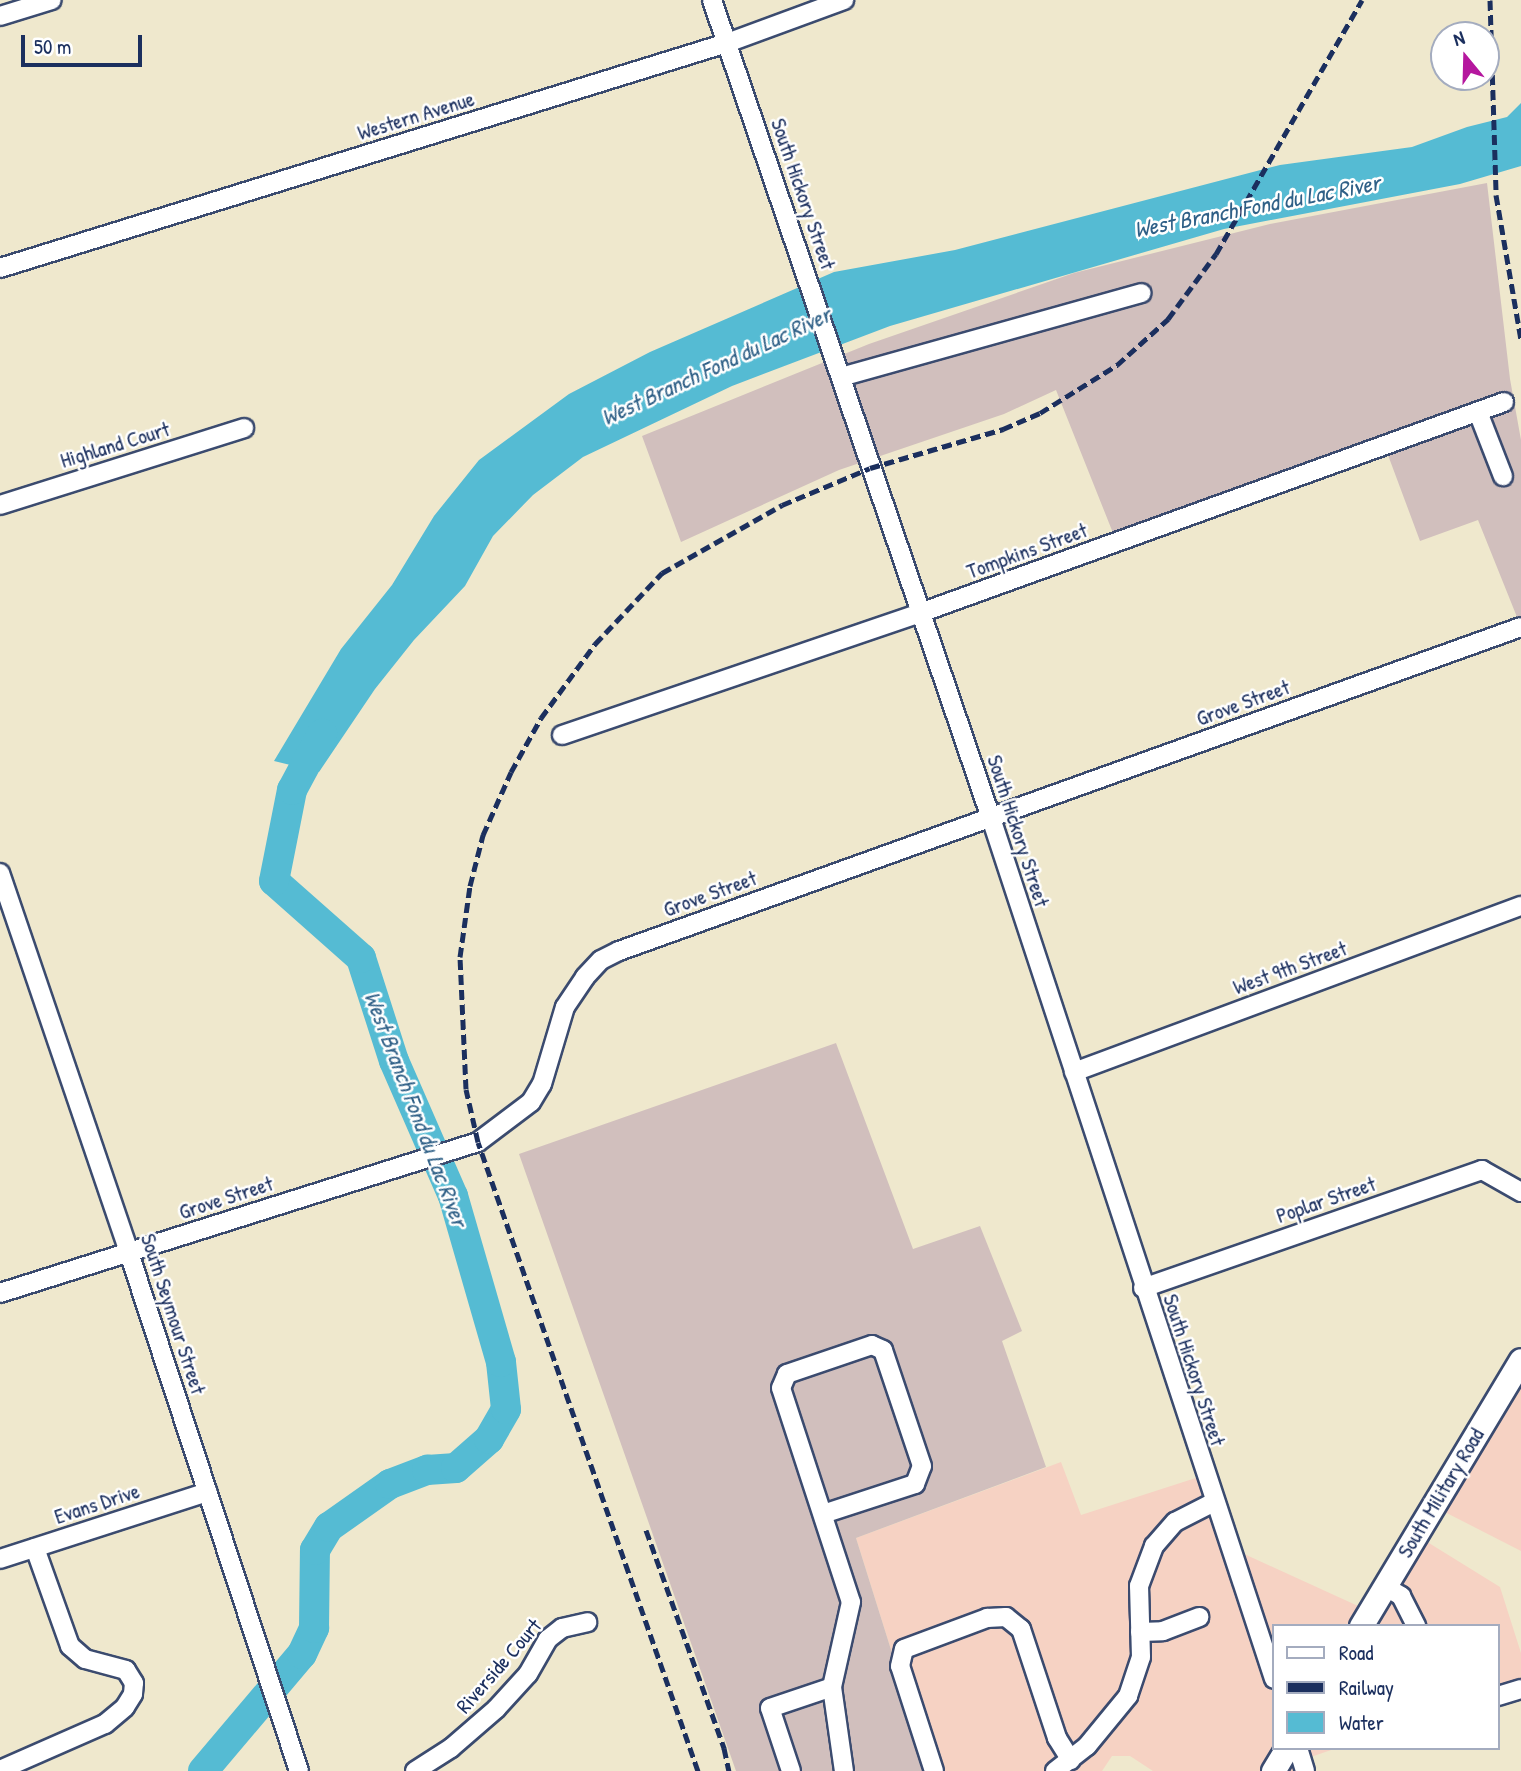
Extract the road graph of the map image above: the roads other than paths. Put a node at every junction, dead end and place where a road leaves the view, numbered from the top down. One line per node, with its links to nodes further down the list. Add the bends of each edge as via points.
1 (52, 0): 4 (street)
2 (712, 0): 5 (street, South Hickory Street)
3 (844, 0): 5 (street, Western Avenue)
4 (0, 16)
5 (727, 43): 6 (street, Western Avenue); 8 (street, South Hickory Street)
6 (0, 268)
7 (1141, 293): 8 (street)
8 (841, 377): 14 (street, South Hickory Street)
9 (1504, 402): 10 (street, Tompkins Street)
10 (1478, 412): 12 (street); 14 (street, Tompkins Street)
11 (244, 428): 13 (street, Highland Court)
12 (1503, 477)
13 (0, 505)
14 (920, 613): 16 (street, Tompkins Street); 17 (street, South Hickory Street)
15 (1521, 627): 17 (street, Grove Street)
16 (562, 735)
17 (991, 818): 20 (street, South Hickory Street); 22 (street, Grove Street, via 605,957 584,977 565,1007 542,1084 531,1102 468,1146)
18 (0, 873): 22 (street, South Seymour Street)
19 (1521, 906): 20 (street, West 9th Street)
20 (1074, 1072): 23 (street, South Hickory Street)
21 (1521, 1192): 23 (street, Poplar Street, via 1482,1170)
22 (129, 1253): 24 (street, Grove Street); 26 (street, South Seymour Street)
23 (1143, 1288): 27 (street, South Hickory Street)
24 (0, 1293)
25 (1521, 1360): 31 (main road, South Military Road)
26 (207, 1492): 29 (street, Evans Drive); 45 (street, South Seymour Street)
27 (1214, 1502): 36 (street, via 1175,1522 1149,1556 1139,1591); 37 (street, South Hickory Street)
28 (823, 1514): 28 (street, via 915,1483 922,1466 883,1350 872,1345 787,1374 781,1388); 38 (street, via 851,1602)
29 (35, 1548): 30 (street, Evans Drive); 44 (street, via 70,1646 86,1659 126,1670 134,1688 128,1703 105,1724)
30 (0, 1559)
31 (1384, 1586): 34 (main road, South Military Road); 35 (street, via 1401,1596)
32 (1199, 1617): 36 (street, via 1163,1631)
33 (586, 1622): 46 (street, Riverside Court, via 562,1628 548,1639 528,1674 496,1709 451,1748)
34 (1362, 1624)
35 (1415, 1624)
36 (1140, 1632): 43 (street, via 1139,1664 1128,1696)
37 (1272, 1673)
38 (832, 1687): 47 (street, via 770,1708); 48 (street)
39 (1521, 1689): 40 (street)
40 (1500, 1695)
41 (1286, 1750): 51 (main road)
42 (1299, 1750): 52 (street)
43 (1071, 1760): 49 (street, via 1057,1738 1021,1629 1006,1617 987,1618 904,1649 900,1666); 50 (street)
44 (0, 1769)
45 (299, 1771)
46 (415, 1771)
47 (791, 1771)
48 (844, 1771)
49 (934, 1771)
50 (1055, 1771)
51 (1273, 1771)
52 (1305, 1771)

